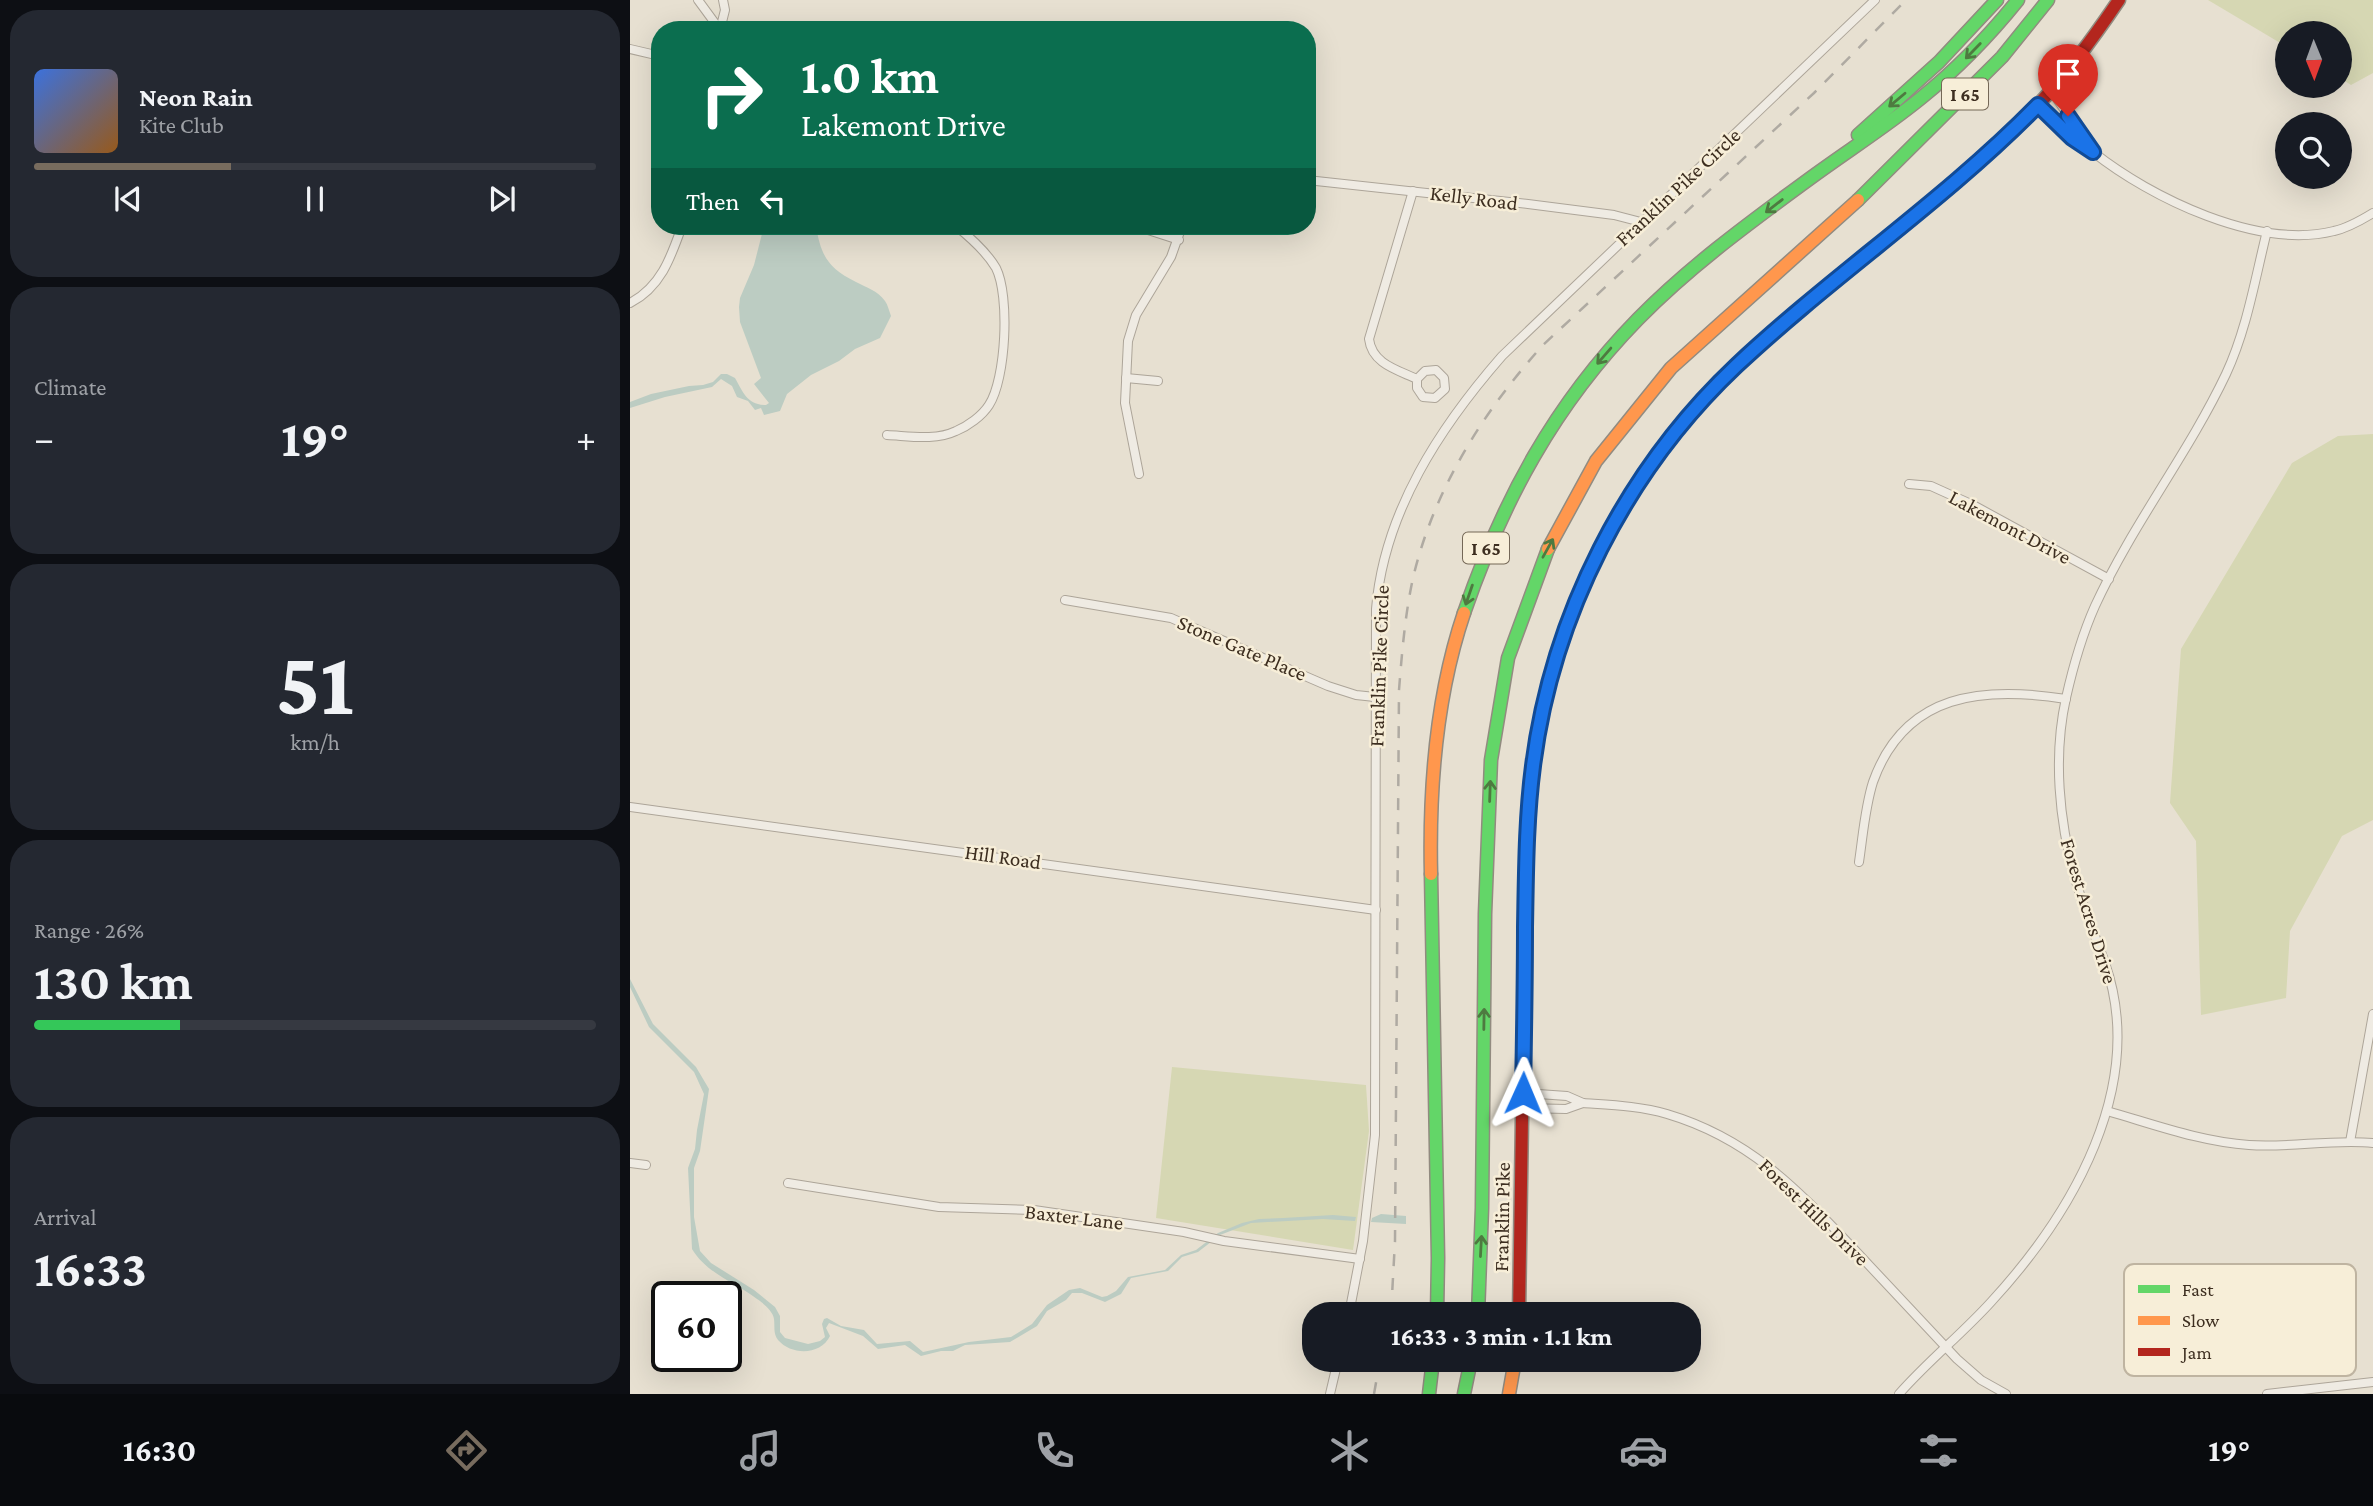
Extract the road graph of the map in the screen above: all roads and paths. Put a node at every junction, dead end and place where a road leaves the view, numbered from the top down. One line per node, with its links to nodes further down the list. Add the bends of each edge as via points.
1 (698, 0): 8 (street)
2 (723, 0): 9 (street)
3 (1875, 0): 19 (street, Franklin Pike Circle)
4 (1997, 0): 15 (main road, one-way to 15, via 1934,68)
5 (2018, 0): 15 (main road, I 65, one-way to 15, via 1937,85)
6 (2048, 0): 53 (main road, I 65, one-way to 6, via 1491,761 1508,658 1542,558 1596,461 1671,368 1877,183 2002,57)
7 (2119, 0): 12 (main road, Franklin Pike)
8 (713, 21)
9 (722, 21)
10 (630, 49): 11 (street)
11 (651, 54)
12 (2051, 90): 13 (main road, Franklin Pike); 14 (street)
13 (2038, 105): 14 (street); 41 (main road, Franklin Pike, via 1724,378 1657,457 1601,547 1557,658 1533,764 1526,852)
14 (2093, 152): 20 (street, via 2171,202 2216,220)
15 (1811, 177): 52 (main road, I 65, one-way to 52, via 1689,273 1598,363 1523,472 1468,597 1443,693 1431,806)
16 (1316, 181): 17 (street, Kelly Road)
17 (1413, 191): 19 (street, Kelly Road); 28 (street, via 1369,340 1381,362)
18 (2373, 213): 20 (street, via 2325,233)
19 (1641, 222): 35 (street, Franklin Pike Circle, via 1502,355 1431,450 1397,524 1380,582)
20 (2267, 231): 33 (street, Forest Acres Drive, via 2243,330 2226,374)
21 (679, 235): 26 (street, via 661,277)
22 (965, 235): 30 (street, via 995,267 1002,288 1003,331 996,389 981,414 957,431 939,436)
23 (1164, 235): 25 (street)
24 (1180, 235): 25 (street)
25 (1179, 240): 27 (street, via 1133,322)
26 (630, 303)
27 (1126, 377): 29 (street); 31 (street, via 1126,415)
28 (1417, 379)
29 (1158, 381)
30 (887, 435)
31 (1139, 474)
32 (1909, 484): 33 (street, Lakemont Drive, via 1931,486 1973,505)
33 (2109, 579): 36 (street, Forest Acres Drive, via 2088,622)
34 (1065, 600): 35 (street, Stone Gate Place, via 1171,618 1328,686)
35 (1375, 696): 39 (street, Franklin Pike Circle)
36 (2066, 699): 38 (street, via 1977,695 1946,702 1914,721 1891,747 1875,776); 44 (street, Forest Acres Drive, via 2060,759 2066,835 2117,1015 2117,1061)
37 (630, 807): 39 (street, Hill Road)
38 (1859, 862)
39 (1376, 910): 50 (street, Franklin Pike Circle, via 1375,1135)
40 (2373, 1014): 45 (street)
41 (1523, 1093): 42 (street, Forest Hills Drive, via 1567,1096); 43 (main road, Franklin Pike)
42 (1583, 1103): 43 (street, Forest Hills Drive, via 1566,1109); 55 (street, Forest Hills Drive, via 1667,1114 1760,1158 1800,1193)
43 (1523, 1108): 54 (main road, Franklin Pike)
44 (2107, 1111): 45 (street, via 2234,1144); 55 (street, Forest Acres Drive, via 2080,1178 2044,1236 2007,1285)
45 (2350, 1142): 46 (street)
46 (2373, 1143)
47 (630, 1163): 48 (street)
48 (646, 1165)
49 (788, 1183): 50 (street, Baxter Lane, via 939,1207 1034,1210)
50 (1360, 1259): 51 (street, Franklin Pike Circle)
51 (1351, 1302)
52 (1437, 1302)
53 (1478, 1302)
54 (1519, 1302)
55 (1946, 1347): 65 (street, Forest Acres Drive); 66 (street, Forest Hills Drive, via 1981,1380)
56 (1335, 1372): 61 (street)
57 (1432, 1372): 62 (main road)
58 (1469, 1372): 63 (main road)
59 (1512, 1372): 64 (main road)
60 (2373, 1382): 67 (street)
61 (1330, 1394)
62 (1429, 1394)
63 (1465, 1394)
64 (1509, 1394)
65 (1899, 1394)
66 (2006, 1394)
67 (2267, 1394)

